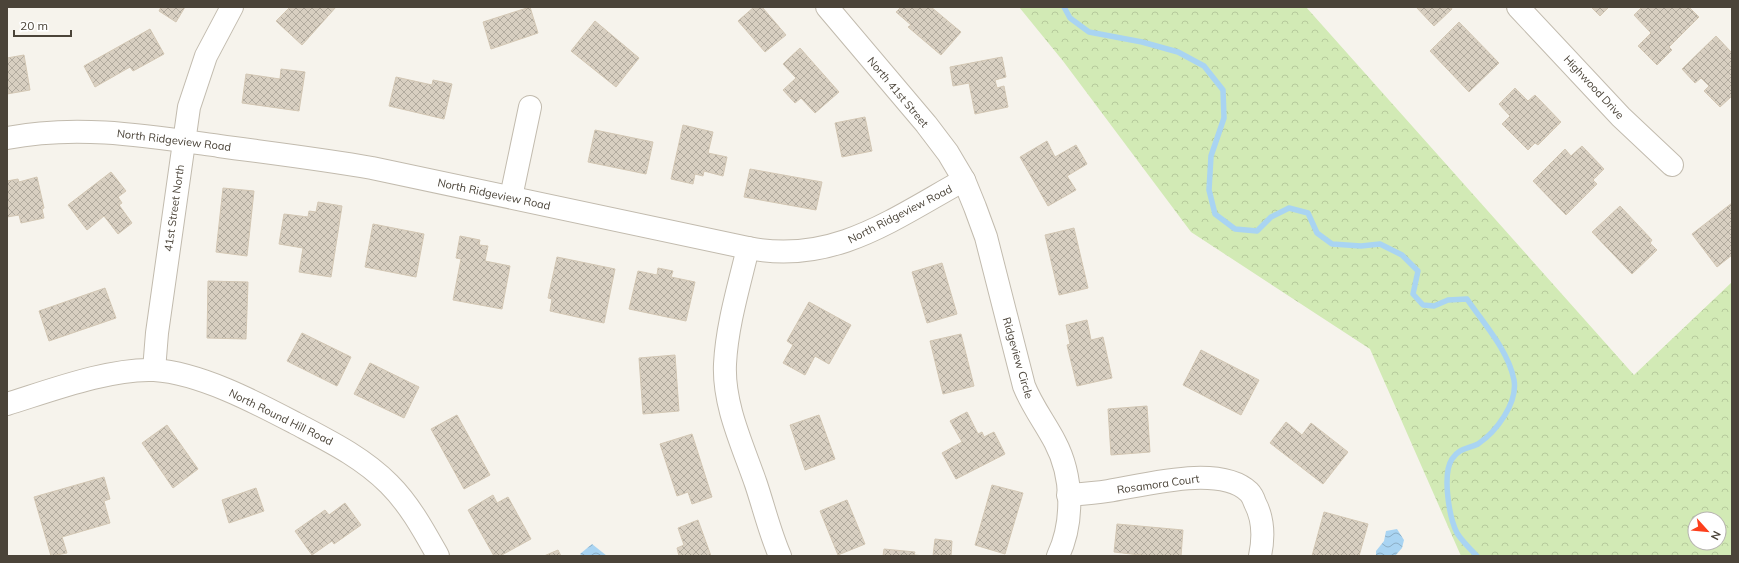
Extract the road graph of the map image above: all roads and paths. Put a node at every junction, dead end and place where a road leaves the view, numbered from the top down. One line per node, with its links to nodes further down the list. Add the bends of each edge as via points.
1 (232, 7): 6 (street, 41st Street North, via 213,40 199,73)
2 (827, 7): 8 (street, North 41st Street, via 926,124)
3 (1518, 7): 7 (street, Highwood Drive, via 1621,117)
4 (530, 107): 9 (street)
5 (7, 138): 6 (street, North Ridgeview Road, via 50,132 101,131)
6 (183, 141): 9 (street, North Ridgeview Road, via 346,163); 11 (street, 41st Street North)
7 (1672, 164)
8 (964, 180): 10 (street, North Ridgeview Road, via 874,230 843,243 810,251 792,252); 13 (street, Ridgeview Circle, via 986,238 1024,386 1061,455)
9 (511, 197): 10 (street, North Ridgeview Road)
10 (748, 248): 15 (street, via 729,332 725,364 726,387 735,424)
11 (154, 370): 12 (street, North Round Hill Road, via 95,378); 14 (street, North Round Hill Road, via 191,378 240,396 340,446 367,464 402,498)
12 (7, 404)
13 (1068, 495): 16 (street, Ridgeview Circle, via 1067,527); 17 (street, Rosamora Court, via 1200,477 1218,478 1235,483 1250,493 1259,511 1263,529)
14 (438, 556)
15 (780, 556)
16 (1058, 556)
17 (1260, 556)

